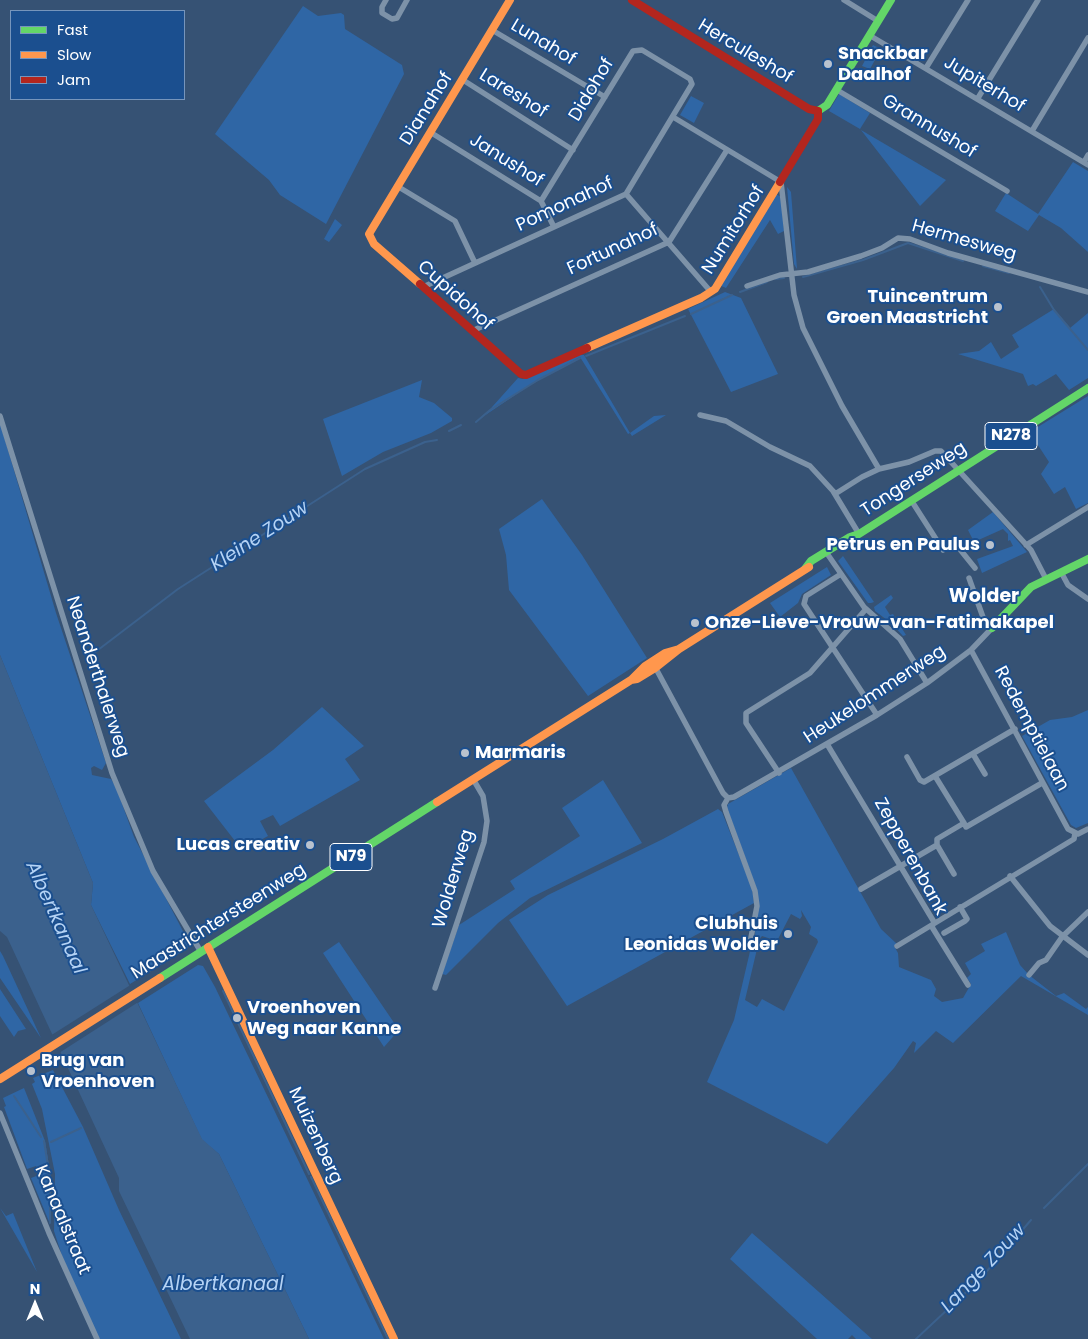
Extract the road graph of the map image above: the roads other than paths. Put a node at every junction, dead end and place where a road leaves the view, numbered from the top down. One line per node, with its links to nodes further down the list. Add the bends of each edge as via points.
1 (386, 0): 2 (street, via 382,13 392,19 396,18)
2 (407, 0)
3 (510, 0): 10 (street, Dianahof)
4 (632, 0): 19 (street, Herculeshof, via 809,108)
5 (844, 0): 9 (street)
6 (891, 0): 9 (street)
7 (968, 0): 13 (street)
8 (1038, 0): 18 (street)
9 (878, 21): 11 (street)
10 (492, 30): 15 (street, Dianahof); 17 (street, Lunahof)
11 (869, 35): 13 (street, Jupiterhof); 16 (street)
12 (1088, 38): 21 (street)
13 (926, 68): 18 (street, Jupiterhof)
14 (690, 79): 17 (street, Didohof, via 637,49); 20 (street, Pomonahof, via 692,84)
15 (462, 80): 22 (street, Dianahof); 23 (street, Lareshof)
16 (836, 90): 19 (street, via 826,107); 29 (street, Grannushof)
17 (605, 97): 23 (street, Didohof)
18 (978, 98): 21 (street, Jupiterhof)
19 (818, 110): 27 (street, Numitorhof, via 818,119)
20 (673, 116): 24 (street); 30 (street, Pomonahof)
21 (1032, 131): 26 (street, Jupiterhof)
22 (430, 132): 28 (street, Dianahof); 31 (street, Janushof)
23 (573, 150): 31 (street, Didohof)
24 (727, 150): 27 (street); 34 (street, Fortunahof)
25 (1088, 155): 26 (street)
26 (1086, 163)
27 (781, 182): 36 (street); 39 (street, Numitorhof)
28 (397, 186): 33 (street, Dianahof); 35 (street, via 455,221)
29 (1006, 191)
30 (626, 194): 32 (street, Pomonahof); 34 (street)
31 (542, 201): 32 (street, Janushof)
32 (554, 227): 35 (street, Pomonahof)
33 (369, 234): 38 (street, Cupidohof, via 374,244)
34 (669, 242): 39 (street); 41 (street, Fortunahof)
35 (475, 263): 38 (street, Pomonahof)
36 (792, 274): 37 (street, Hermesweg); 40 (street, Hermesweg, via 867,254 898,238); 46 (street, via 796,301 813,351)
37 (747, 286)
38 (423, 287): 41 (street, Cupidohof)
39 (711, 292): 42 (street, Numitorhof)
40 (1088, 292)
41 (472, 331): 42 (street, Cupidohof, via 519,373)
42 (526, 375)
43 (1088, 388): 47 (street, Tongerseweg / N278)
44 (700, 415): 48 (street, via 726,421 770,447 804,462 825,480)
45 (0, 416): 94 (street, Neanderthalerweg, via 112,772 153,871 190,936)
46 (879, 469): 47 (street, via 939,450); 48 (street)
47 (958, 469): 49 (street, Tongerseweg / N278); 52 (street)
48 (835, 494): 51 (street)
49 (911, 500): 51 (street, Tongerseweg / N278); 55 (street, via 944,550 954,542)
50 (1088, 507): 52 (street)
51 (859, 534): 53 (street, Tongerseweg / N278, via 853,542)
52 (1026, 545): 59 (street)
53 (827, 554): 57 (street); 65 (street, Tongerseweg / N278, via 679,649 669,659)
54 (1088, 559): 56 (street, Heukelommerweg)
55 (975, 568)
56 (1061, 572): 59 (street, Heukelommerweg); 60 (street, via 1068,585)
57 (841, 574): 61 (street); 63 (street, via 804,599 804,604)
58 (969, 578): 62 (street, via 984,620)
59 (1046, 579): 62 (street, Heukelommerweg, via 1028,590)
60 (1088, 599)
61 (866, 610): 63 (street); 66 (street, via 900,639)
62 (992, 628): 64 (street, Heukelommerweg)
63 (833, 648): 67 (street); 73 (street, via 807,675 746,713 746,722)
64 (971, 650): 66 (street, Heukelommerweg); 69 (street, Redemptielaan)
65 (654, 665): 68 (street, N278, via 637,679 630,680); 78 (street)
66 (927, 683): 67 (street, Heukelommerweg)
67 (877, 715): 70 (street, Heukelommerweg)
68 (556, 727): 76 (street, Maastrichtersteenweg / N79)
69 (1015, 729): 71 (street); 77 (street, Redemptielaan)
70 (827, 744): 73 (street, Heukelommerweg); 83 (street, Zepperenbank)
71 (973, 754): 74 (street); 75 (street)
72 (907, 758): 75 (street, via 921,781)
73 (779, 773): 78 (street, Heukelommerweg)
74 (985, 774)
75 (935, 776): 79 (street)
76 (473, 779): 94 (street, Maastrichtersteenweg / N79); 98 (street, Wolderweg, via 483,796 487,822 484,842)
77 (1042, 783): 79 (street, via 966,827); 81 (street, Redemptielaan, via 1068,829)
78 (728, 798): 93 (street, via 724,805 726,812 755,891 757,906)
79 (964, 823): 82 (street, via 937,838)
80 (1088, 829): 81 (street)
81 (1075, 833): 85 (street, via 1074,839)
82 (936, 844): 83 (street); 84 (street)
83 (900, 865): 86 (street); 89 (street, Zepperenbank)
84 (954, 874)
85 (1010, 876): 87 (street); 91 (street, via 1035,910)
86 (861, 888)
87 (960, 906): 89 (street); 90 (street, via 965,921)
88 (1088, 912): 91 (street)
89 (934, 922): 92 (street); 97 (street, Zepperenbank, via 932,927)
90 (944, 933)
91 (1062, 937): 95 (street); 96 (street, via 1046,960 1039,962)
92 (897, 946)
93 (749, 948)
94 (204, 949): 99 (street, Maastrichtersteenweg / N79); 102 (street, Muizenberg)
95 (1088, 955)
96 (1030, 975)
97 (968, 985)
98 (435, 988)
99 (2, 1077)
100 (0, 1113): 101 (street, Kanaalstraat)
101 (96, 1339)
102 (394, 1339)

